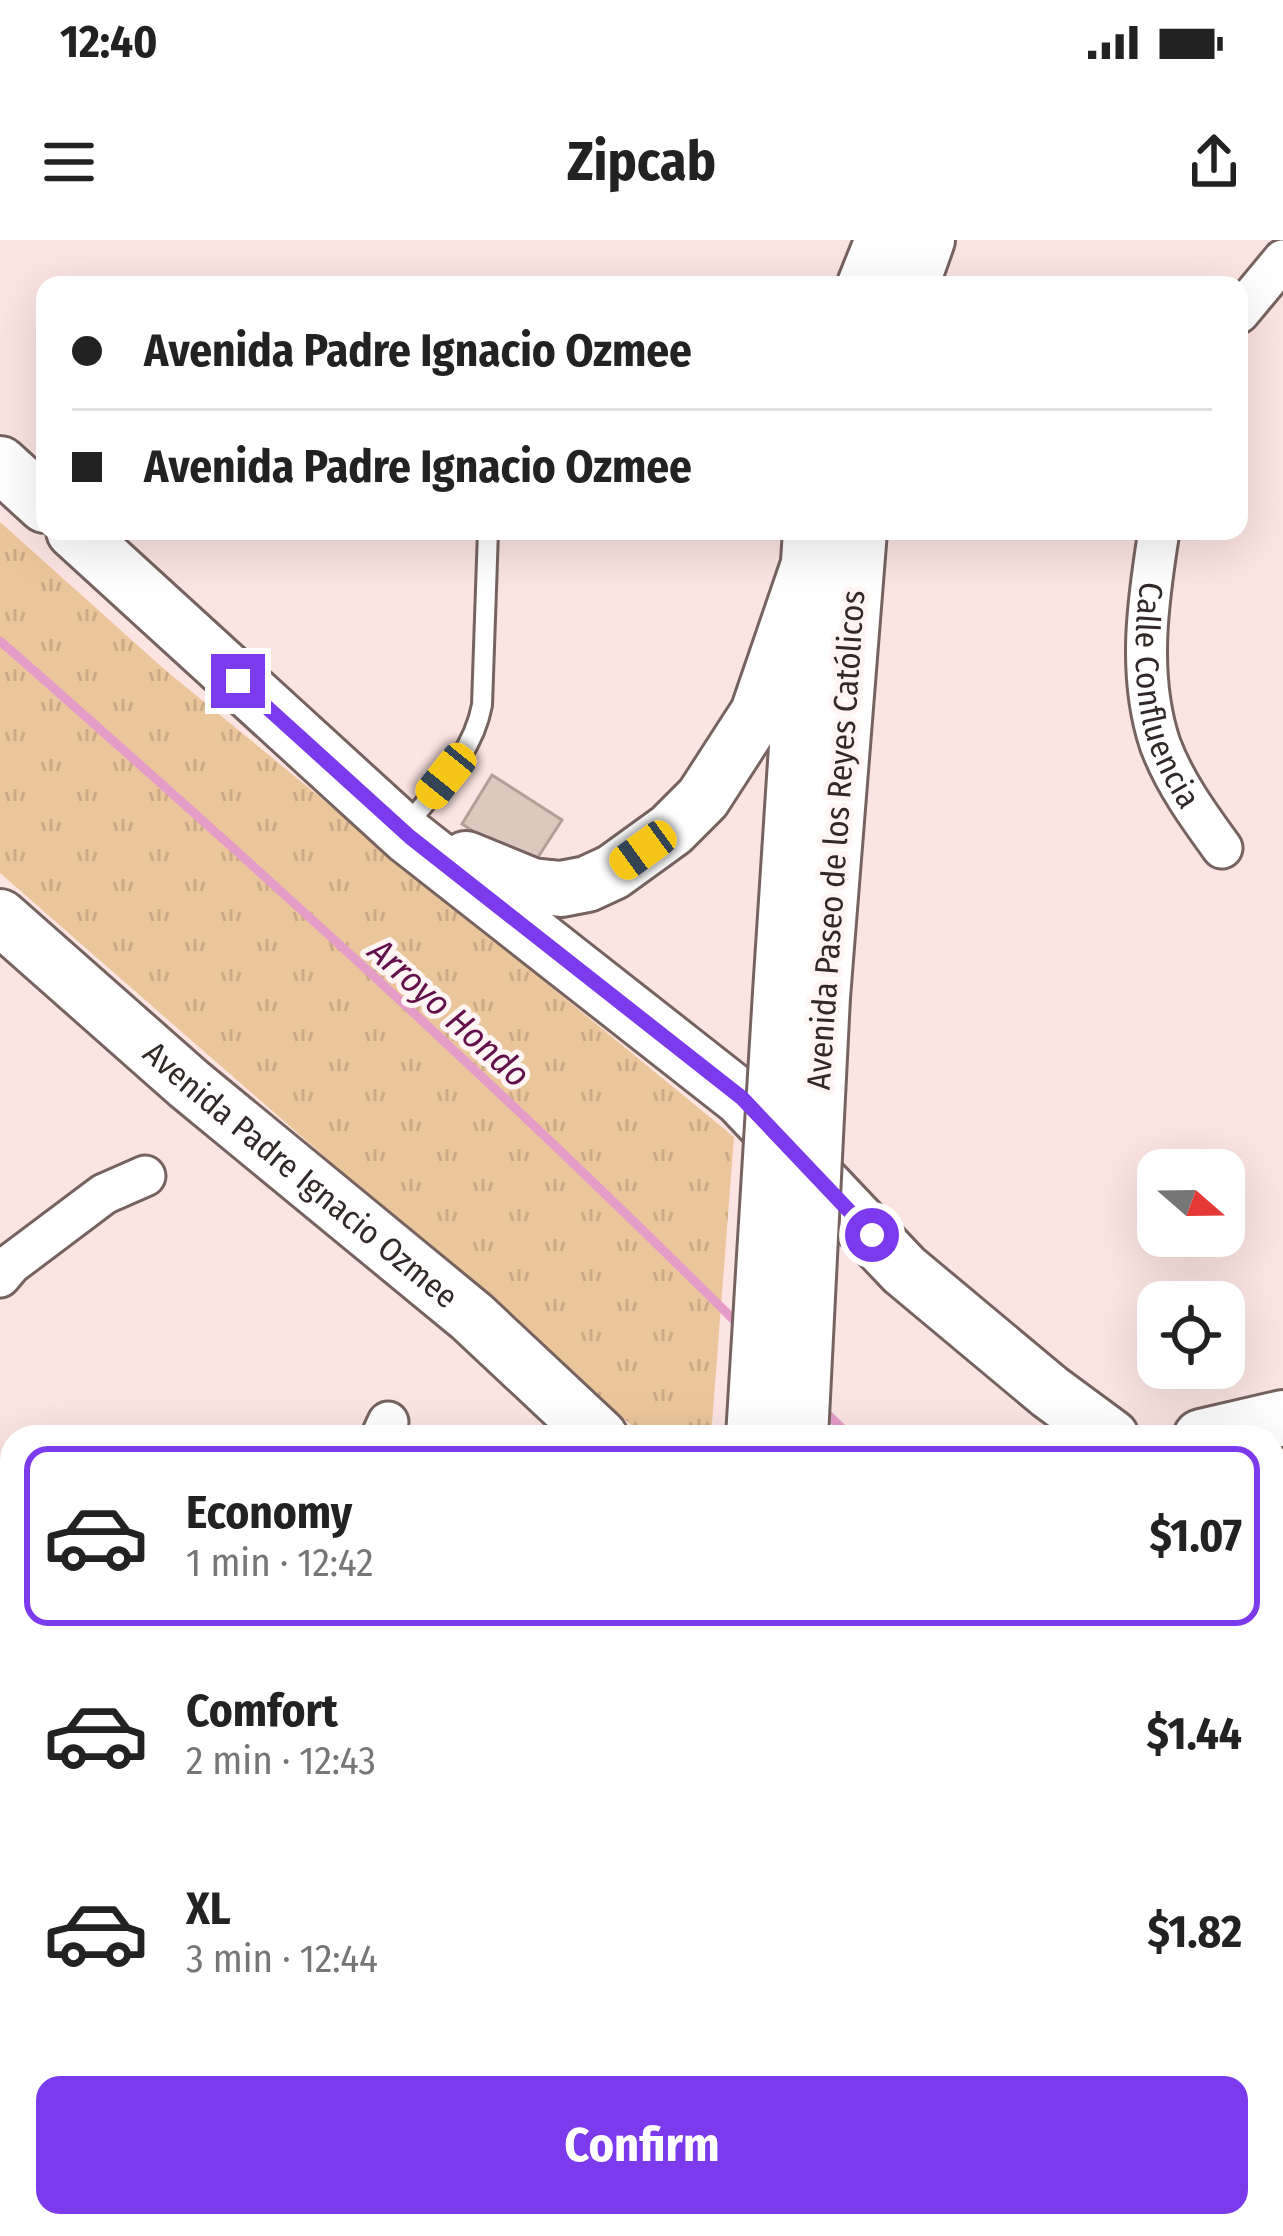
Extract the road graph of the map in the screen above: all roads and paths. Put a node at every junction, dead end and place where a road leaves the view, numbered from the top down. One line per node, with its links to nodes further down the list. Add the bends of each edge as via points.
1 (883, 240): 4 (main road)
2 (927, 240): 5 (main road)
3 (1283, 260): 6 (street)
4 (869, 276)
5 (913, 276)
6 (1248, 302)
7 (0, 464): 8 (main road)
8 (36, 497)
9 (84, 540): 14 (main road)
10 (488, 540): 14 (lane, via 478,727)
11 (859, 540): 17 (main road, Avenida Paseo de los Reyes Católicos)
12 (1158, 540): 15 (street, Calle Confluencia, via 1148,600 1151,700 1186,799)
13 (809, 550): 14 (main road, via 758,713 703,798 613,872 560,889 532,886); 17 (main road, Avenida Paseo de los Reyes Católicos, via 800,731)
14 (406, 834): 26 (main road, via 742,1098 904,1270)
15 (1222, 848)
16 (0, 917): 20 (main road, Avenida Padre Ignacio Ozmee)
17 (802, 995): 24 (main road, Avenida Paseo de los Reyes Católicos, bridge); 25 (main road, Avenida Paseo de los Reyes Católicos, bridge)
18 (145, 1176): 19 (street, via 104,1194)
19 (0, 1277)
20 (472, 1317): 22 (main road); 23 (main road, Avenida Padre Ignacio Ozmee)
21 (1283, 1418): 27 (main road)
22 (537, 1425)
23 (587, 1425)
24 (755, 1425)
25 (800, 1425)
26 (1095, 1425)
27 (1253, 1425)

